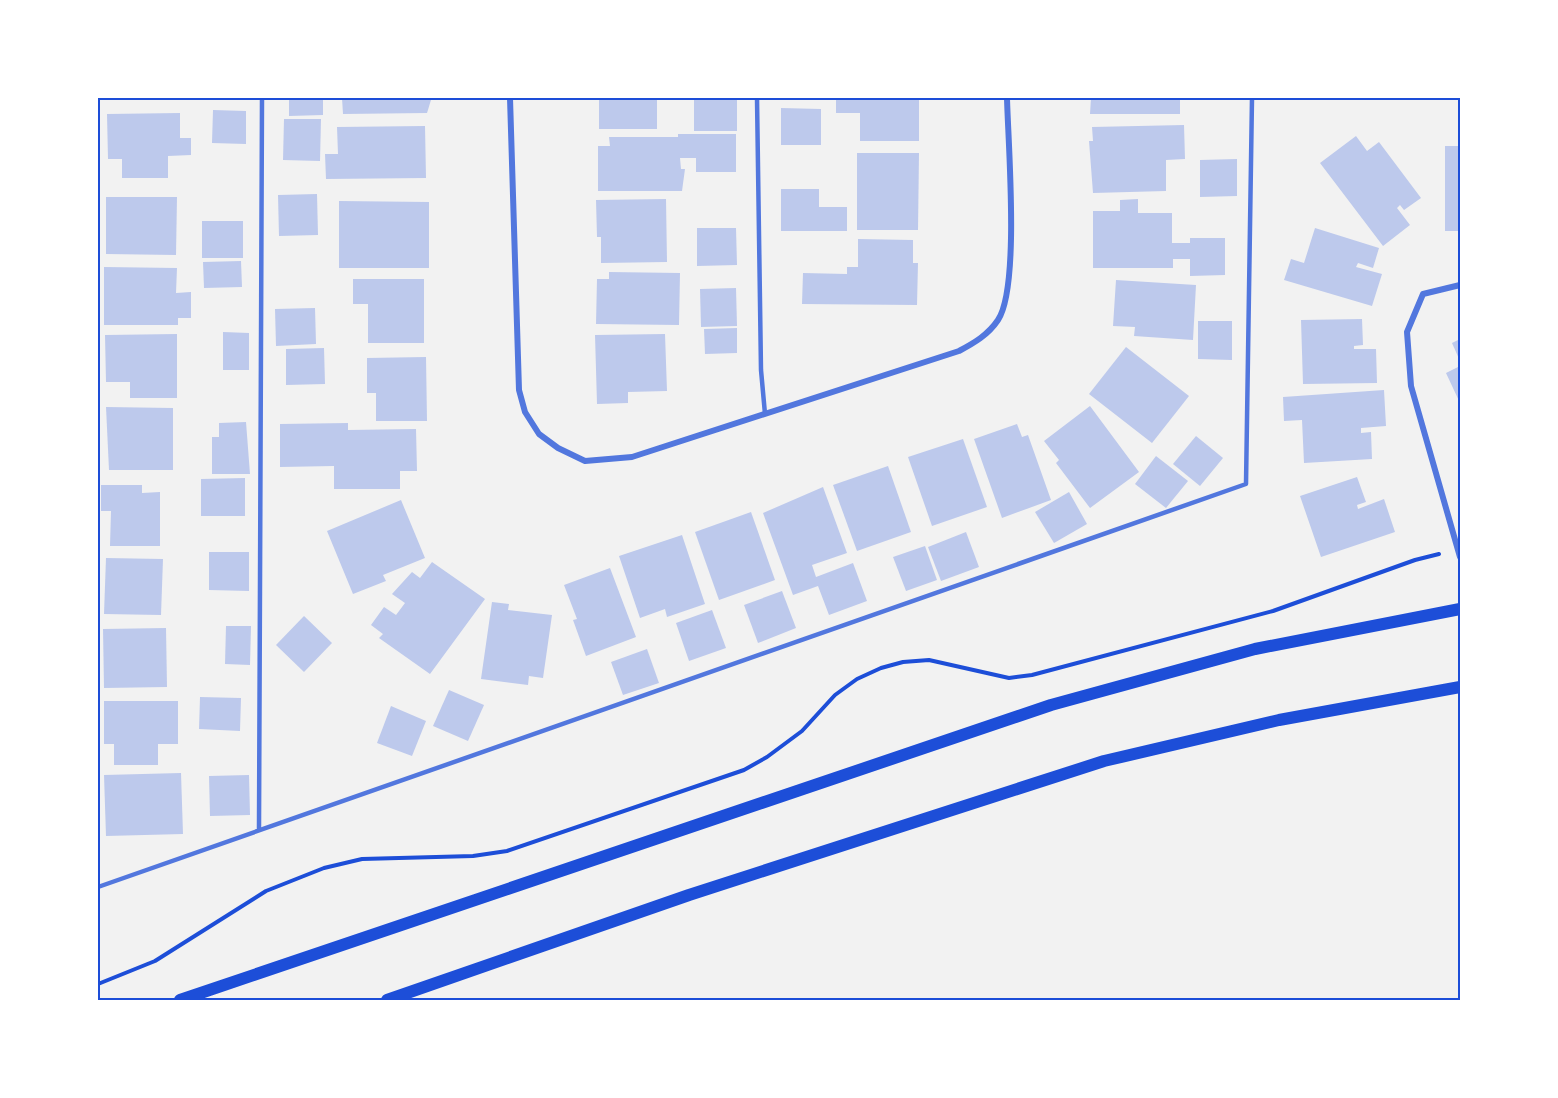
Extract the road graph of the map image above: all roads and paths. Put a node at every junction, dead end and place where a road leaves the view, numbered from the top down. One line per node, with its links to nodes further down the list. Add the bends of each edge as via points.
1 (262, 98): 11 (lane)
2 (510, 98): 7 (street, via 519,390 525,412 539,434 585,461 632,457)
3 (757, 98): 7 (lane)
4 (1007, 98): 7 (street, via 1010,260 1008,293 999,320 983,338 959,351)
5 (1252, 98): 11 (lane, via 1246,484)
6 (1461, 285): 8 (street, via 1423,294 1407,332 1411,386)
7 (765, 414)
8 (1460, 553): 13 (path, via 1415,560 1274,611 1032,675 1009,678 929,660 881,668 835,695 802,731 744,770 507,852 362,859 324,868 266,891 155,960)
9 (1461, 609): 14 (main road, via 1255,650 1051,705)
10 (1461, 687): 15 (main road, via 1278,720 1104,761 700,892)
11 (259, 828): 12 (lane)
12 (98, 887)
13 (98, 984)
14 (180, 1000)
15 (387, 1000)

